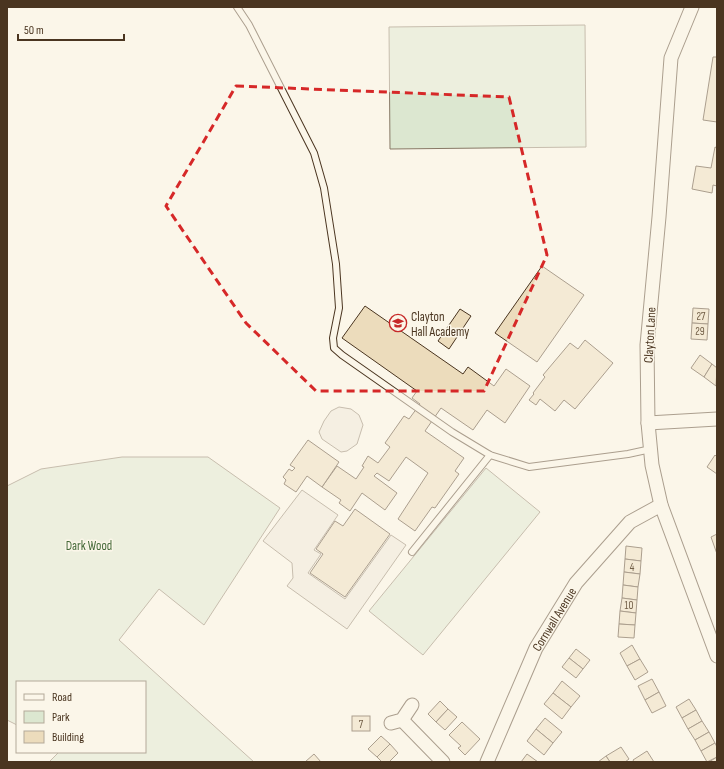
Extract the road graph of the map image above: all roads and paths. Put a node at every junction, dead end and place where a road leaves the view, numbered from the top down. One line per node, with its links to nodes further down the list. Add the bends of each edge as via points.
1 (237, 7): 6 (lane, via 314,153 324,188 336,264 339,308 333,338 334,348 446,428)
2 (692, 7): 4 (street, Clayton Lane, via 671,58 647,345)
3 (717, 418): 4 (street)
4 (648, 422): 5 (street, Clayton Lane)
5 (650, 449): 6 (lane, via 529,467); 7 (street, Clayton Lane)
6 (490, 455): 8 (lane)
7 (661, 505): 9 (street, Clayton Lane); 12 (street, Cornwall Avenue, via 630,522 576,583 536,648)
8 (412, 552)
9 (717, 656)
10 (412, 705): 11 (street, via 396,722)
11 (443, 762)
12 (486, 762)

